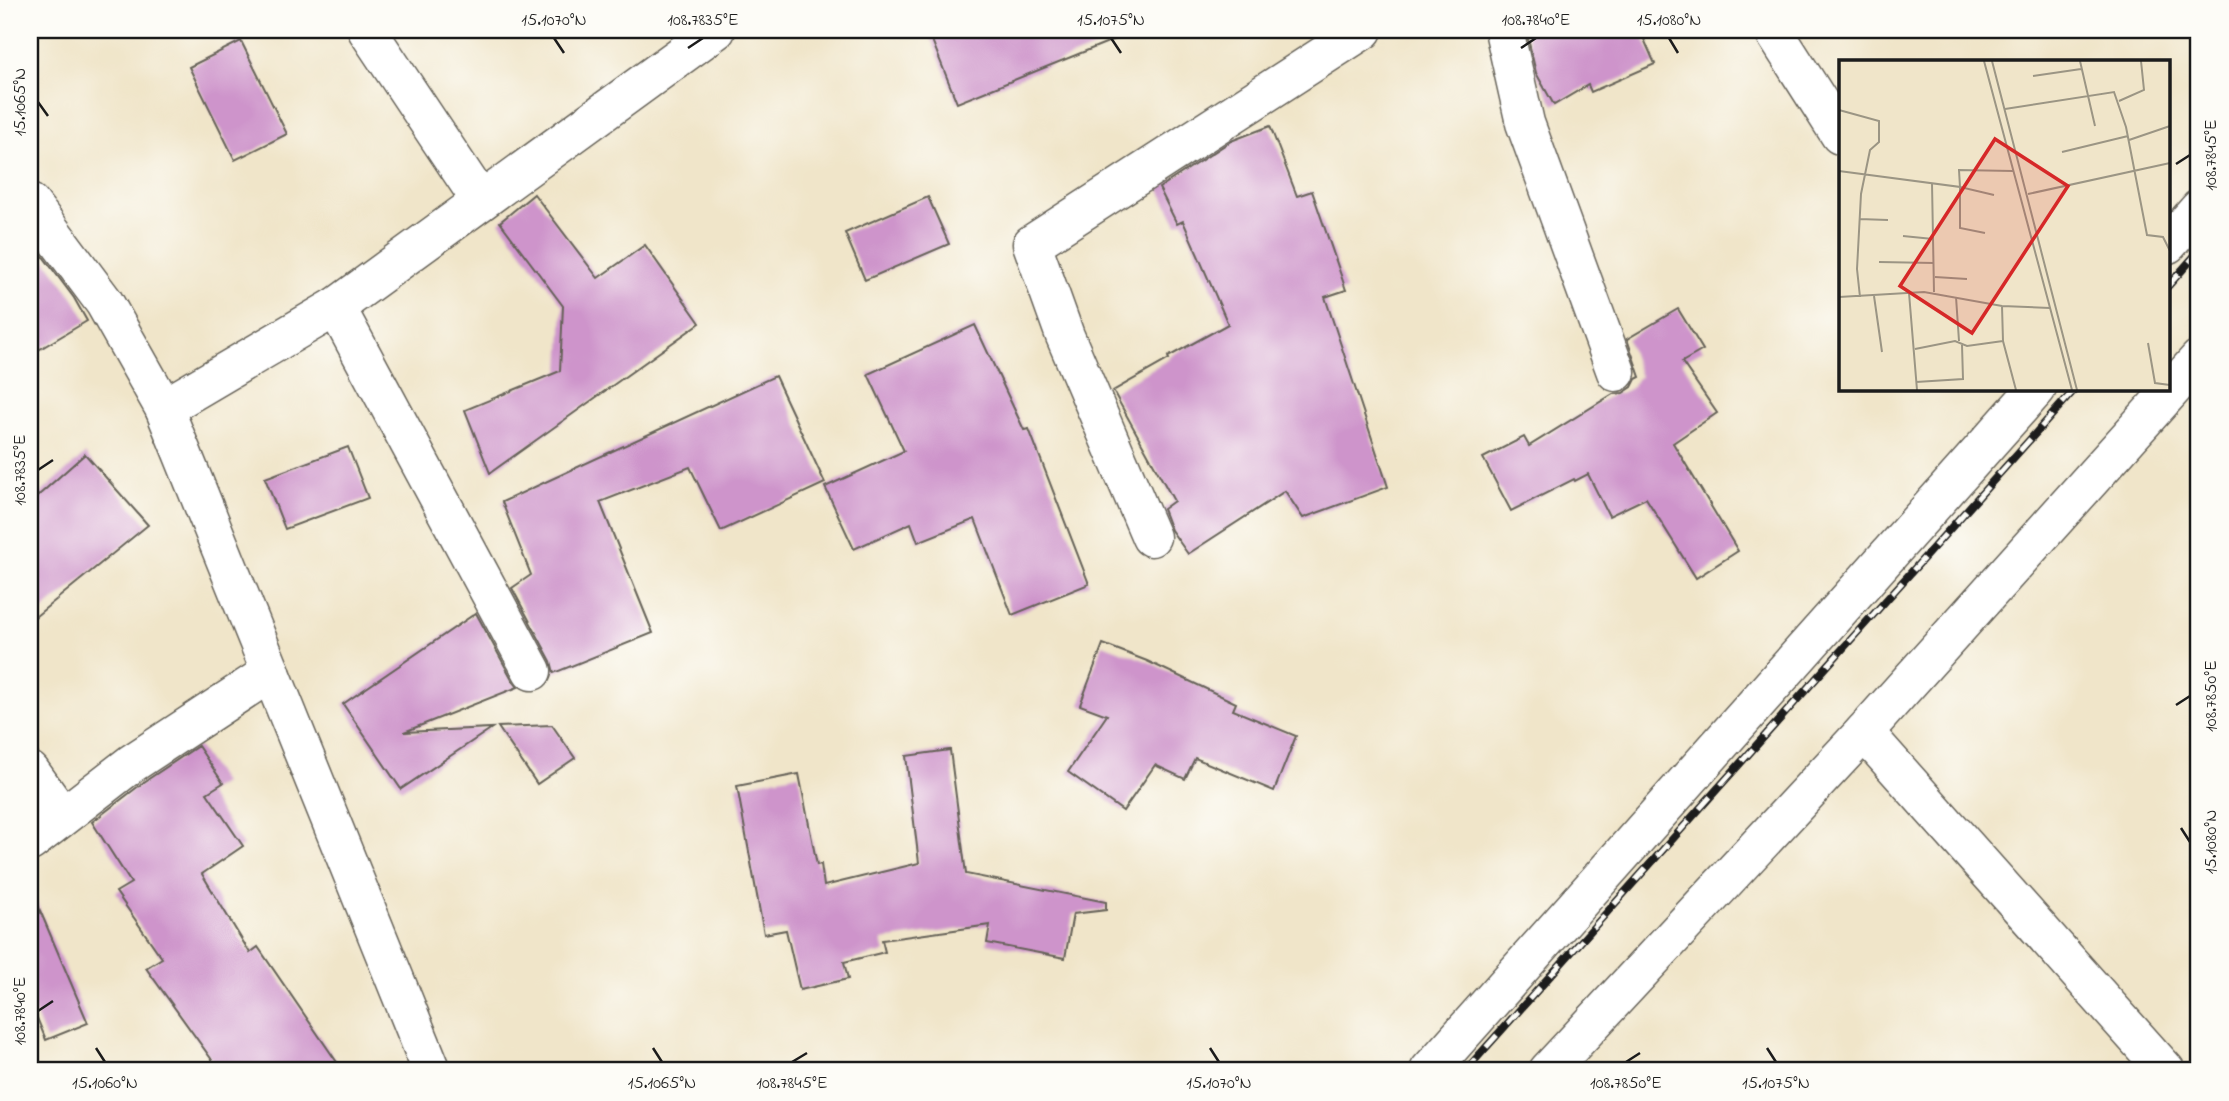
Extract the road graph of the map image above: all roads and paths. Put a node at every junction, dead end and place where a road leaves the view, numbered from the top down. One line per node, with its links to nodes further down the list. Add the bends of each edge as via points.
1 (367, 30): 7 (street)
2 (716, 30): 7 (street)
3 (1363, 30): 16 (street, via 1032,244 1065,336)
4 (1504, 30): 13 (street, via 1525,123)
5 (1773, 30): 6 (street)
6 (1839, 133)
7 (481, 201): 11 (street)
8 (30, 203): 15 (street, via 104,302)
9 (2199, 209): 10 (street)
10 (2170, 242)
11 (336, 307): 15 (street); 17 (street)
12 (2199, 359): 19 (street)
13 (1616, 372)
14 (2016, 397): 24 (street)
15 (164, 408): 18 (street)
16 (1151, 537)
17 (532, 671)
18 (271, 672): 21 (street, via 131,764); 23 (street)
19 (1864, 732): 25 (street); 26 (street)
20 (30, 771): 21 (street)
21 (62, 816): 22 (street)
22 (30, 842)
23 (432, 1071)
24 (1429, 1071)
25 (1548, 1071)
26 (2166, 1071)

